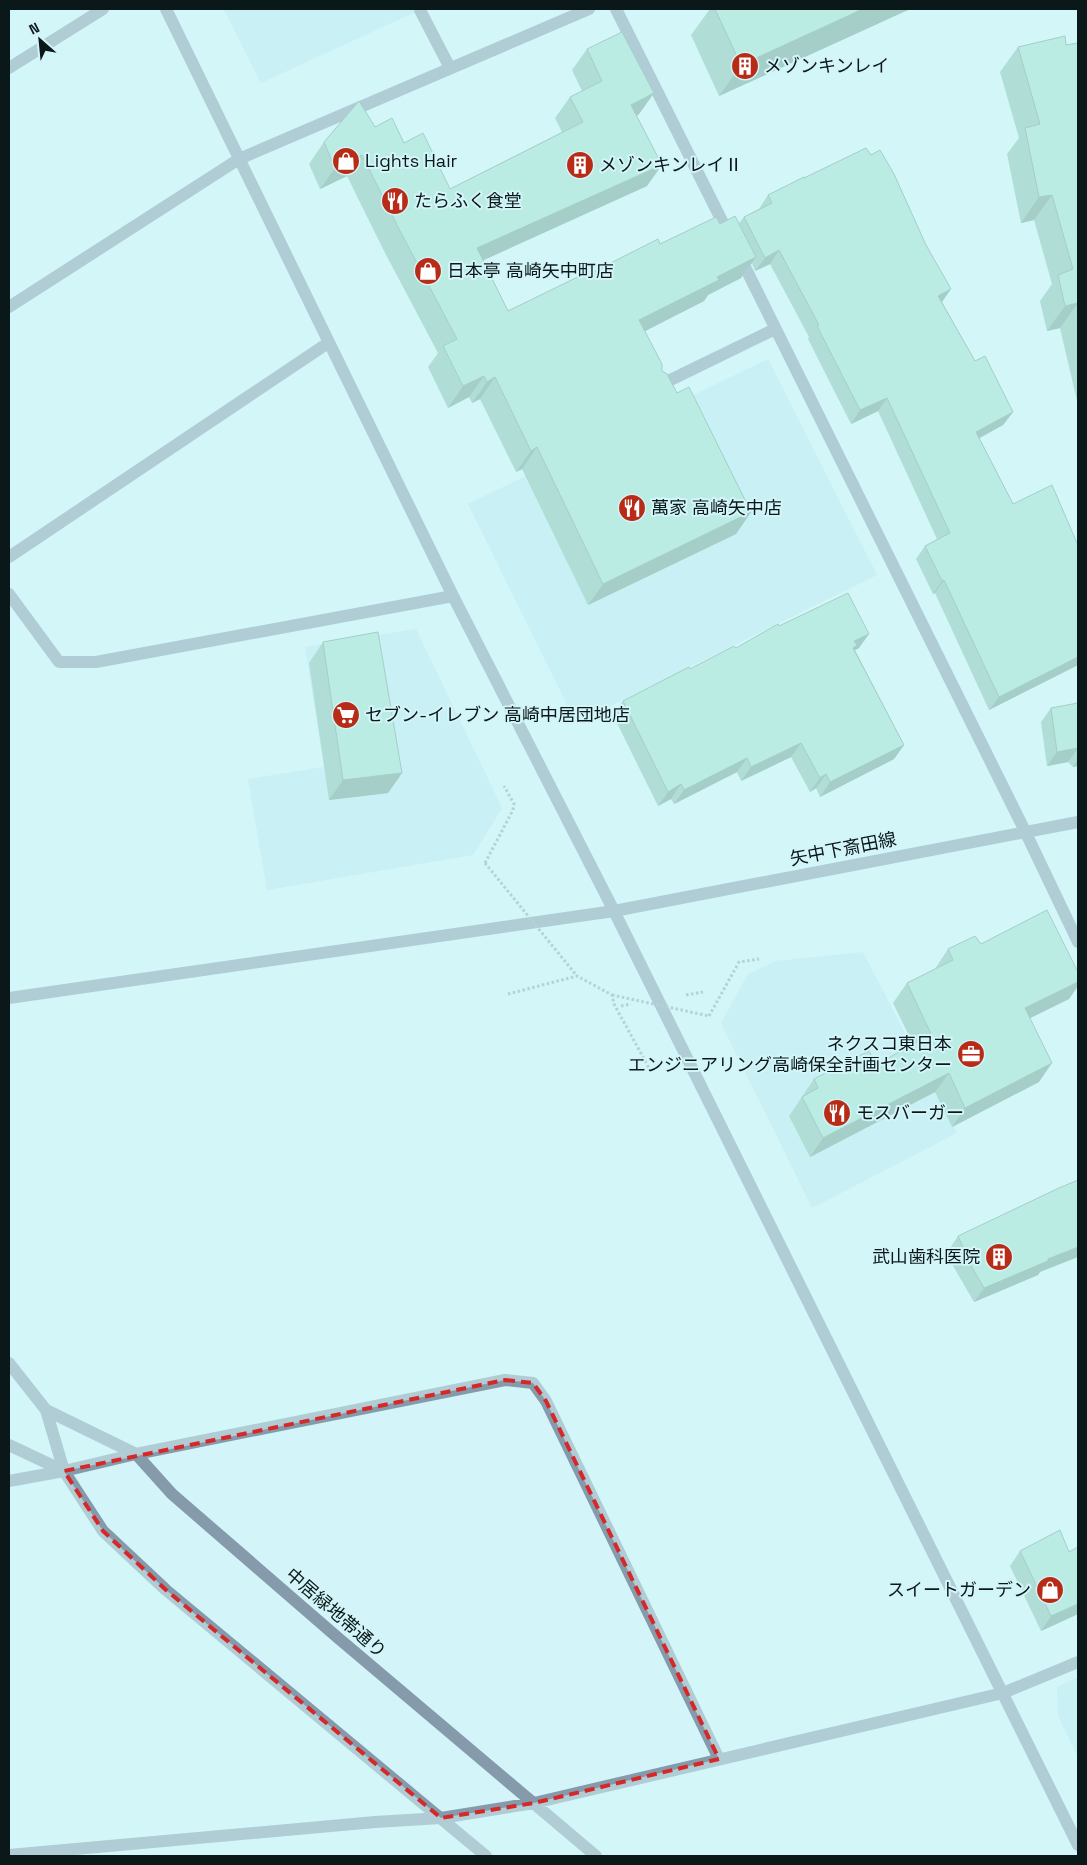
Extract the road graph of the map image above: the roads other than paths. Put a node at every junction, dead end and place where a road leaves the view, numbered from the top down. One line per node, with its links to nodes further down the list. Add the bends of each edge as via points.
1 (103, 9): 6 (street)
2 (166, 9): 8 (street)
3 (589, 9): 7 (street)
4 (616, 9): 10 (street)
5 (420, 10): 7 (street)
6 (9, 68)
7 (450, 68): 8 (street)
8 (239, 159): 9 (street); 11 (street)
9 (9, 307)
10 (775, 328): 12 (street); 17 (street)
11 (328, 344): 13 (street); 15 (street)
12 (654, 388)
13 (9, 557)
14 (9, 594): 15 (street, via 59,662 96,662)
15 (453, 596): 18 (street)
16 (1078, 822): 17 (street, 矢中下斎田線)
17 (1025, 831): 18 (street, 矢中下斎田線); 19 (street)
18 (614, 911): 20 (street, 矢中下斎田線); 28 (street)
19 (1078, 942)
20 (9, 998)
21 (9, 1363): 22 (street, 中居緑地帯通り)
22 (46, 1410): 24 (street, 中居緑地帯通り); 25 (street, 中居緑地帯通り)
23 (9, 1445): 25 (street)
24 (136, 1454): 25 (street); 29 (street, via 505,1380 534,1383 546,1401); 30 (street, 中居緑地帯通り, via 172,1494)
25 (64, 1471): 26 (street); 31 (street, 中居緑地帯通り, via 104,1531 166,1590)
26 (9, 1481)
27 (1078, 1662): 28 (street)
28 (1003, 1692): 29 (street); 32 (street)
29 (719, 1759): 30 (street)
30 (534, 1803): 31 (street); 36 (street, 中居緑地帯通り)
31 (441, 1818): 33 (street); 35 (street, 中居緑地帯通り)
32 (1078, 1845)
33 (71, 1853): 34 (street)
34 (9, 1854)
35 (486, 1856)
36 (596, 1856)

